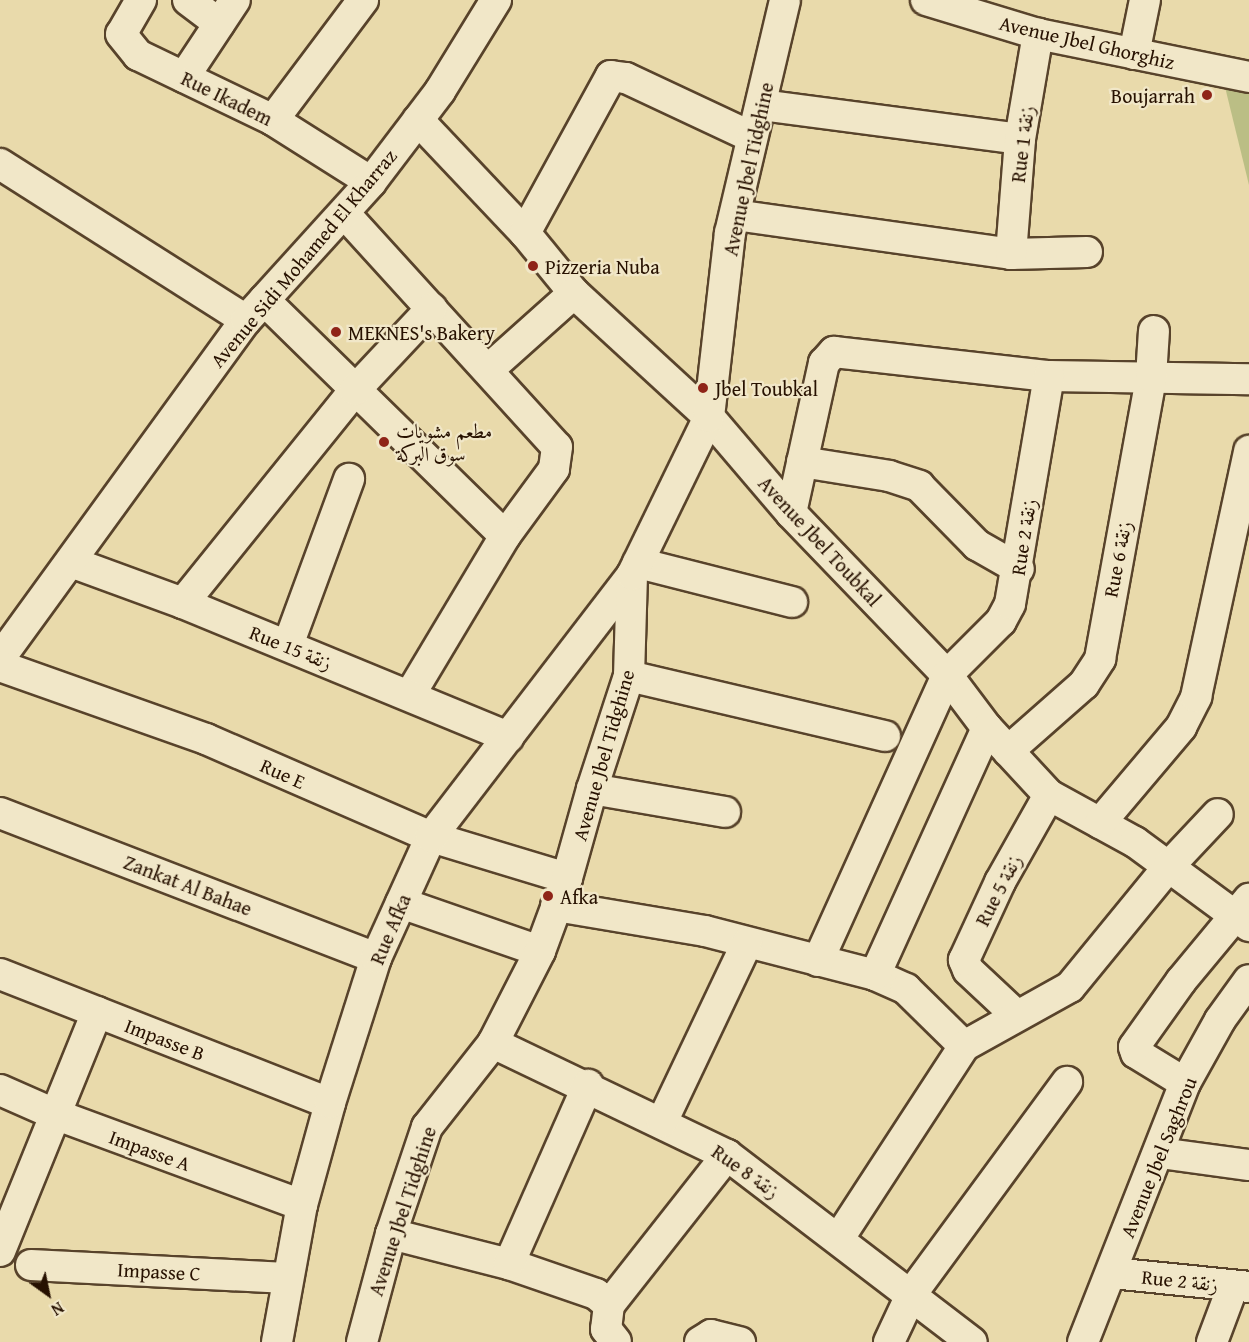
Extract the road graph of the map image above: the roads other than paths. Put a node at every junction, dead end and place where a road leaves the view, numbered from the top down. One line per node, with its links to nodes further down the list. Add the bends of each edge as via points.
1 (141, 0): 11 (street, Rue Ikadem, via 122,31 123,40 149,63)
2 (188, 0): 8 (street)
3 (496, 0): 15 (street, Avenue Sidi Mohamed El Kharraz)
4 (785, 0): 13 (street, Avenue Jbel Tidghine)
5 (926, 0): 9 (street, Avenue Jbel Ghorghiz)
6 (1145, 0): 10 (street)
7 (354, 3): 14 (street)
8 (227, 12): 11 (street)
9 (1038, 34): 10 (street, Avenue Jbel Ghorghiz); 17 (street, Rue 1 زنقة)
10 (1134, 54): 12 (street, Avenue Jbel Ghorghiz)
11 (184, 77): 14 (street, Rue Ikadem)
12 (1249, 77)
13 (762, 105): 16 (street, Avenue Jbel Tidghine); 17 (street)
14 (273, 120): 19 (street, Rue Ikadem)
15 (418, 120): 19 (street, Avenue Sidi Mohamed El Kharraz); 22 (street, Avenue Jbel Toubkal)
16 (752, 137): 21 (street, Avenue Jbel Tidghine); 22 (street, via 626,78 611,76 601,87)
17 (1020, 139): 24 (street, Rue 1 زنقة)
18 (0, 164): 27 (street)
19 (371, 182): 20 (street, Avenue Sidi Mohamed El Kharraz)
20 (344, 213): 26 (street); 27 (street, Avenue Sidi Mohamed El Kharraz)
21 (735, 215): 24 (street); 34 (street, Avenue Jbel Tidghine)
22 (525, 233): 25 (street, Avenue Jbel Toubkal)
23 (1087, 252): 24 (street)
24 (1011, 254)
25 (574, 292): 29 (street); 34 (street, Avenue Jbel Toubkal)
26 (432, 308): 29 (street); 33 (street)
27 (255, 310): 33 (street); 40 (street, Avenue Sidi Mohamed El Kharraz)
28 (1154, 331): 31 (street, Rue 6 زنقة)
29 (489, 369): 39 (street, via 557,447 554,469)
30 (1049, 376): 31 (street); 36 (street, via 834,352 824,363); 42 (street, Rue 2 زنقة)
31 (1151, 377): 32 (street); 54 (street, Rue 6 زنقة, via 1100,658 1084,684)
32 (1249, 379)
33 (355, 390): 39 (street); 44 (street)
34 (709, 417): 38 (street, Avenue Jbel Toubkal); 41 (street, Avenue Jbel Tidghine)
35 (1249, 451): 60 (street, via 1196,697 1181,727)
36 (802, 462): 38 (street); 42 (street, via 889,476 919,486 976,544)
37 (349, 479): 45 (street)
38 (791, 513): 48 (street, Avenue Jbel Toubkal)
39 (505, 536): 50 (street)
40 (71, 562): 44 (street, Rue 15 زنقة); 46 (street, Avenue Sidi Mohamed El Kharraz)
41 (635, 569): 43 (street); 49 (street, Avenue Jbel Tidghine); 53 (street, Rue Afka)
42 (1019, 569): 48 (street, Rue 2 زنقة, via 1001,621)
43 (792, 602)
44 (183, 603): 45 (street, Rue 15 زنقة)
45 (288, 645): 50 (street, Rue 15 زنقة)
46 (0, 658)
47 (0, 666): 61 (street, Rue E, via 206,739)
48 (947, 675): 51 (street, Avenue Jbel Toubkal); 70 (street)
49 (629, 676): 52 (street); 55 (street, Avenue Jbel Tidghine)
50 (410, 695): 53 (street, Rue 15 زنقة)
51 (987, 728): 54 (street, Avenue Jbel Toubkal); 72 (street)
52 (885, 735)
53 (508, 737): 61 (street, Rue Afka)
54 (1008, 751): 56 (street, Avenue Jbel Toubkal)
55 (591, 789): 57 (street); 63 (street, Avenue Jbel Tidghine)
56 (1049, 795): 60 (street, Avenue Jbel Toubkal); 75 (street, Rue 5 زنقة, via 1000,882 964,960 981,984)
57 (725, 812)
58 (1218, 814): 62 (street)
59 (0, 816): 69 (street, Zankat Al Bahae)
60 (1100, 823): 62 (street, Avenue Jbel Toubkal)
61 (431, 837): 63 (street, Rue E); 64 (street, Rue Afka)
62 (1169, 866): 66 (street, Avenue Jbel Toubkal); 75 (street, via 1070,987)
63 (567, 878): 65 (street, Avenue Jbel Tidghine)
64 (401, 903): 68 (street); 69 (street, Rue Afka)
65 (556, 906): 67 (street); 68 (street, Avenue Jbel Tidghine)
66 (1244, 914): 79 (street, via 1134,1047 1136,1053)
67 (747, 943): 70 (street); 84 (street)
68 (540, 951): 76 (street, Avenue Jbel Tidghine)
69 (376, 958): 82 (street, Rue Afka)
70 (818, 961): 72 (street)
71 (0, 974): 74 (street, Impasse B)
72 (875, 975): 77 (street, via 906,989)
73 (1249, 980): 79 (street, Avenue Jbel Saghrou, via 1220,1020)
74 (97, 1012): 82 (street, Impasse B); 83 (street)
75 (1015, 1014): 77 (street)
76 (493, 1043): 80 (street, Rue 8 زنقة); 89 (street, Avenue Jbel Tidghine, via 427,1127)
77 (964, 1046): 90 (street)
78 (1067, 1082): 97 (street)
79 (1185, 1083): 85 (street, Avenue Jbel Saghrou)
80 (588, 1085): 84 (street, Rue 8 زنقة); 92 (street)
81 (0, 1090): 83 (street, Impasse A)
82 (330, 1103): 88 (street, Rue Afka)
83 (57, 1115): 88 (street, Impasse A); 91 (street)
84 (663, 1122): 86 (street, Rue 8 زنقة)
85 (1160, 1153): 87 (street); 94 (street, Avenue Jbel Saghrou)
86 (727, 1155): 90 (street, Rue 8 زنقة); 98 (street)
87 (1249, 1165)
88 (302, 1205): 95 (street, Rue Afka)
89 (391, 1234): 92 (street); 100 (street, Avenue Jbel Tidghine)
90 (839, 1238): 97 (street, Rue 8 زنقة)
91 (0, 1251)
92 (509, 1264): 98 (street, via 596,1294)
93 (31, 1265): 95 (street, Impasse C)
94 (1112, 1273): 96 (street, Rue 2 زنقة); 106 (street, Avenue Jbel Saghrou)
95 (287, 1278): 99 (street, Rue Afka)
96 (1241, 1287): 107 (street)
97 (912, 1293): 104 (street); 105 (street, Rue 8 زنقة)
98 (609, 1305): 101 (street, via 606,1329)
99 (277, 1342)
100 (362, 1342)
101 (616, 1342)
102 (700, 1342): 103 (street, via 711,1335)
103 (740, 1342)
104 (889, 1342)
105 (972, 1342)
106 (1083, 1342)
107 (1212, 1342)

